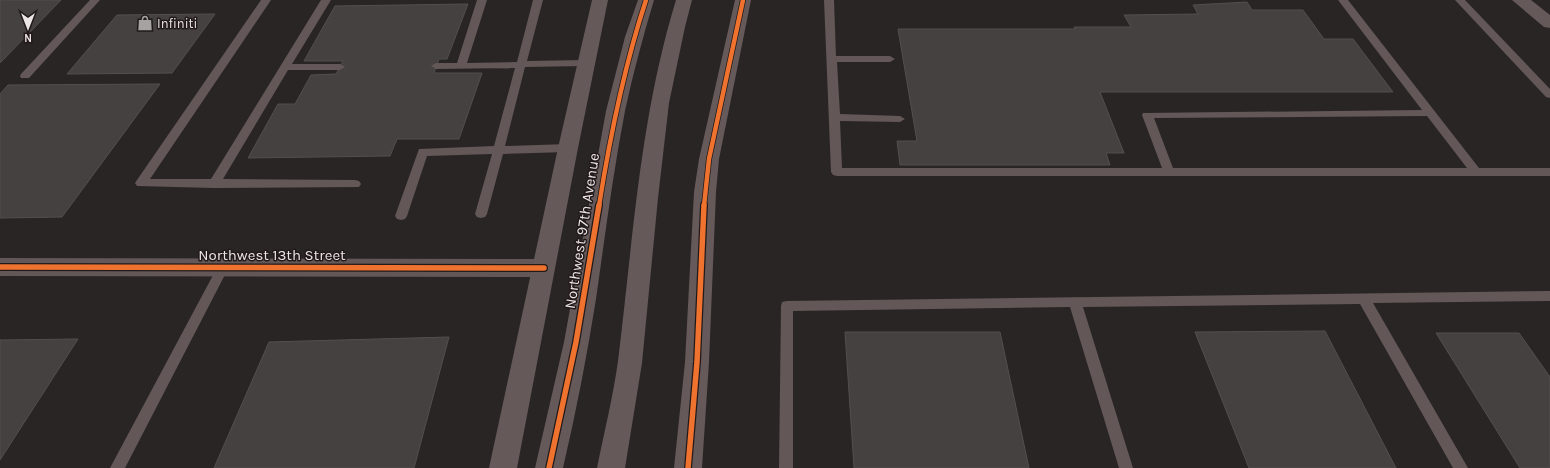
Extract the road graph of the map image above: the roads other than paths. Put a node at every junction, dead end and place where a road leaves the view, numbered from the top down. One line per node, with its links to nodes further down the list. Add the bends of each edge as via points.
1 (95, 0): 23 (lane)
2 (266, 0): 33 (lane, via 141,183)
3 (326, 0): 21 (lane)
4 (482, 0): 20 (lane)
5 (538, 0): 18 (lane)
6 (600, 0): 17 (street)
7 (646, 0): 45 (street, Northwest 97th Avenue, via 627,59 613,120 576,344)
8 (684, 0): 46 (street, via 660,103 647,198 630,364)
9 (742, 0): 47 (street, via 710,153 705,192)
10 (829, 0): 15 (lane)
11 (1343, 0): 25 (lane)
12 (1460, 0): 24 (lane)
13 (1520, 0): 14 (street)
14 (1550, 23)
15 (832, 59): 16 (lane); 26 (lane)
16 (890, 60)
17 (585, 63): 18 (lane); 28 (street)
18 (520, 65): 20 (lane); 29 (lane)
19 (436, 66): 20 (lane)
20 (461, 66)
21 (285, 67): 22 (lane); 33 (lane)
22 (340, 67)
23 (26, 76)
24 (1550, 95)
25 (1431, 113): 30 (lane, via 1147,115); 31 (lane)
26 (834, 117): 27 (lane); 30 (lane, via 837,172)
27 (900, 118)
28 (568, 148): 29 (lane); 39 (street)
29 (498, 149): 35 (lane); 36 (lane, via 424,152)
30 (1169, 172): 31 (lane)
31 (1476, 172): 32 (lane)
32 (1550, 172)
33 (214, 184): 34 (lane)
34 (355, 184)
35 (481, 214)
36 (401, 216)
37 (0, 267): 38 (street, Northwest 13th Street)
38 (223, 267): 39 (street, Northwest 13th Street); 43 (lane)
39 (544, 268): 44 (street)
40 (1363, 298): 41 (lane); 42 (lane); 50 (lane)
41 (1548, 299)
42 (1076, 302): 48 (lane, via 787,306); 49 (lane)
43 (117, 468)
44 (503, 468)
45 (549, 468)
46 (610, 468)
47 (688, 468)
48 (786, 468)
49 (1126, 468)
50 (1461, 468)

